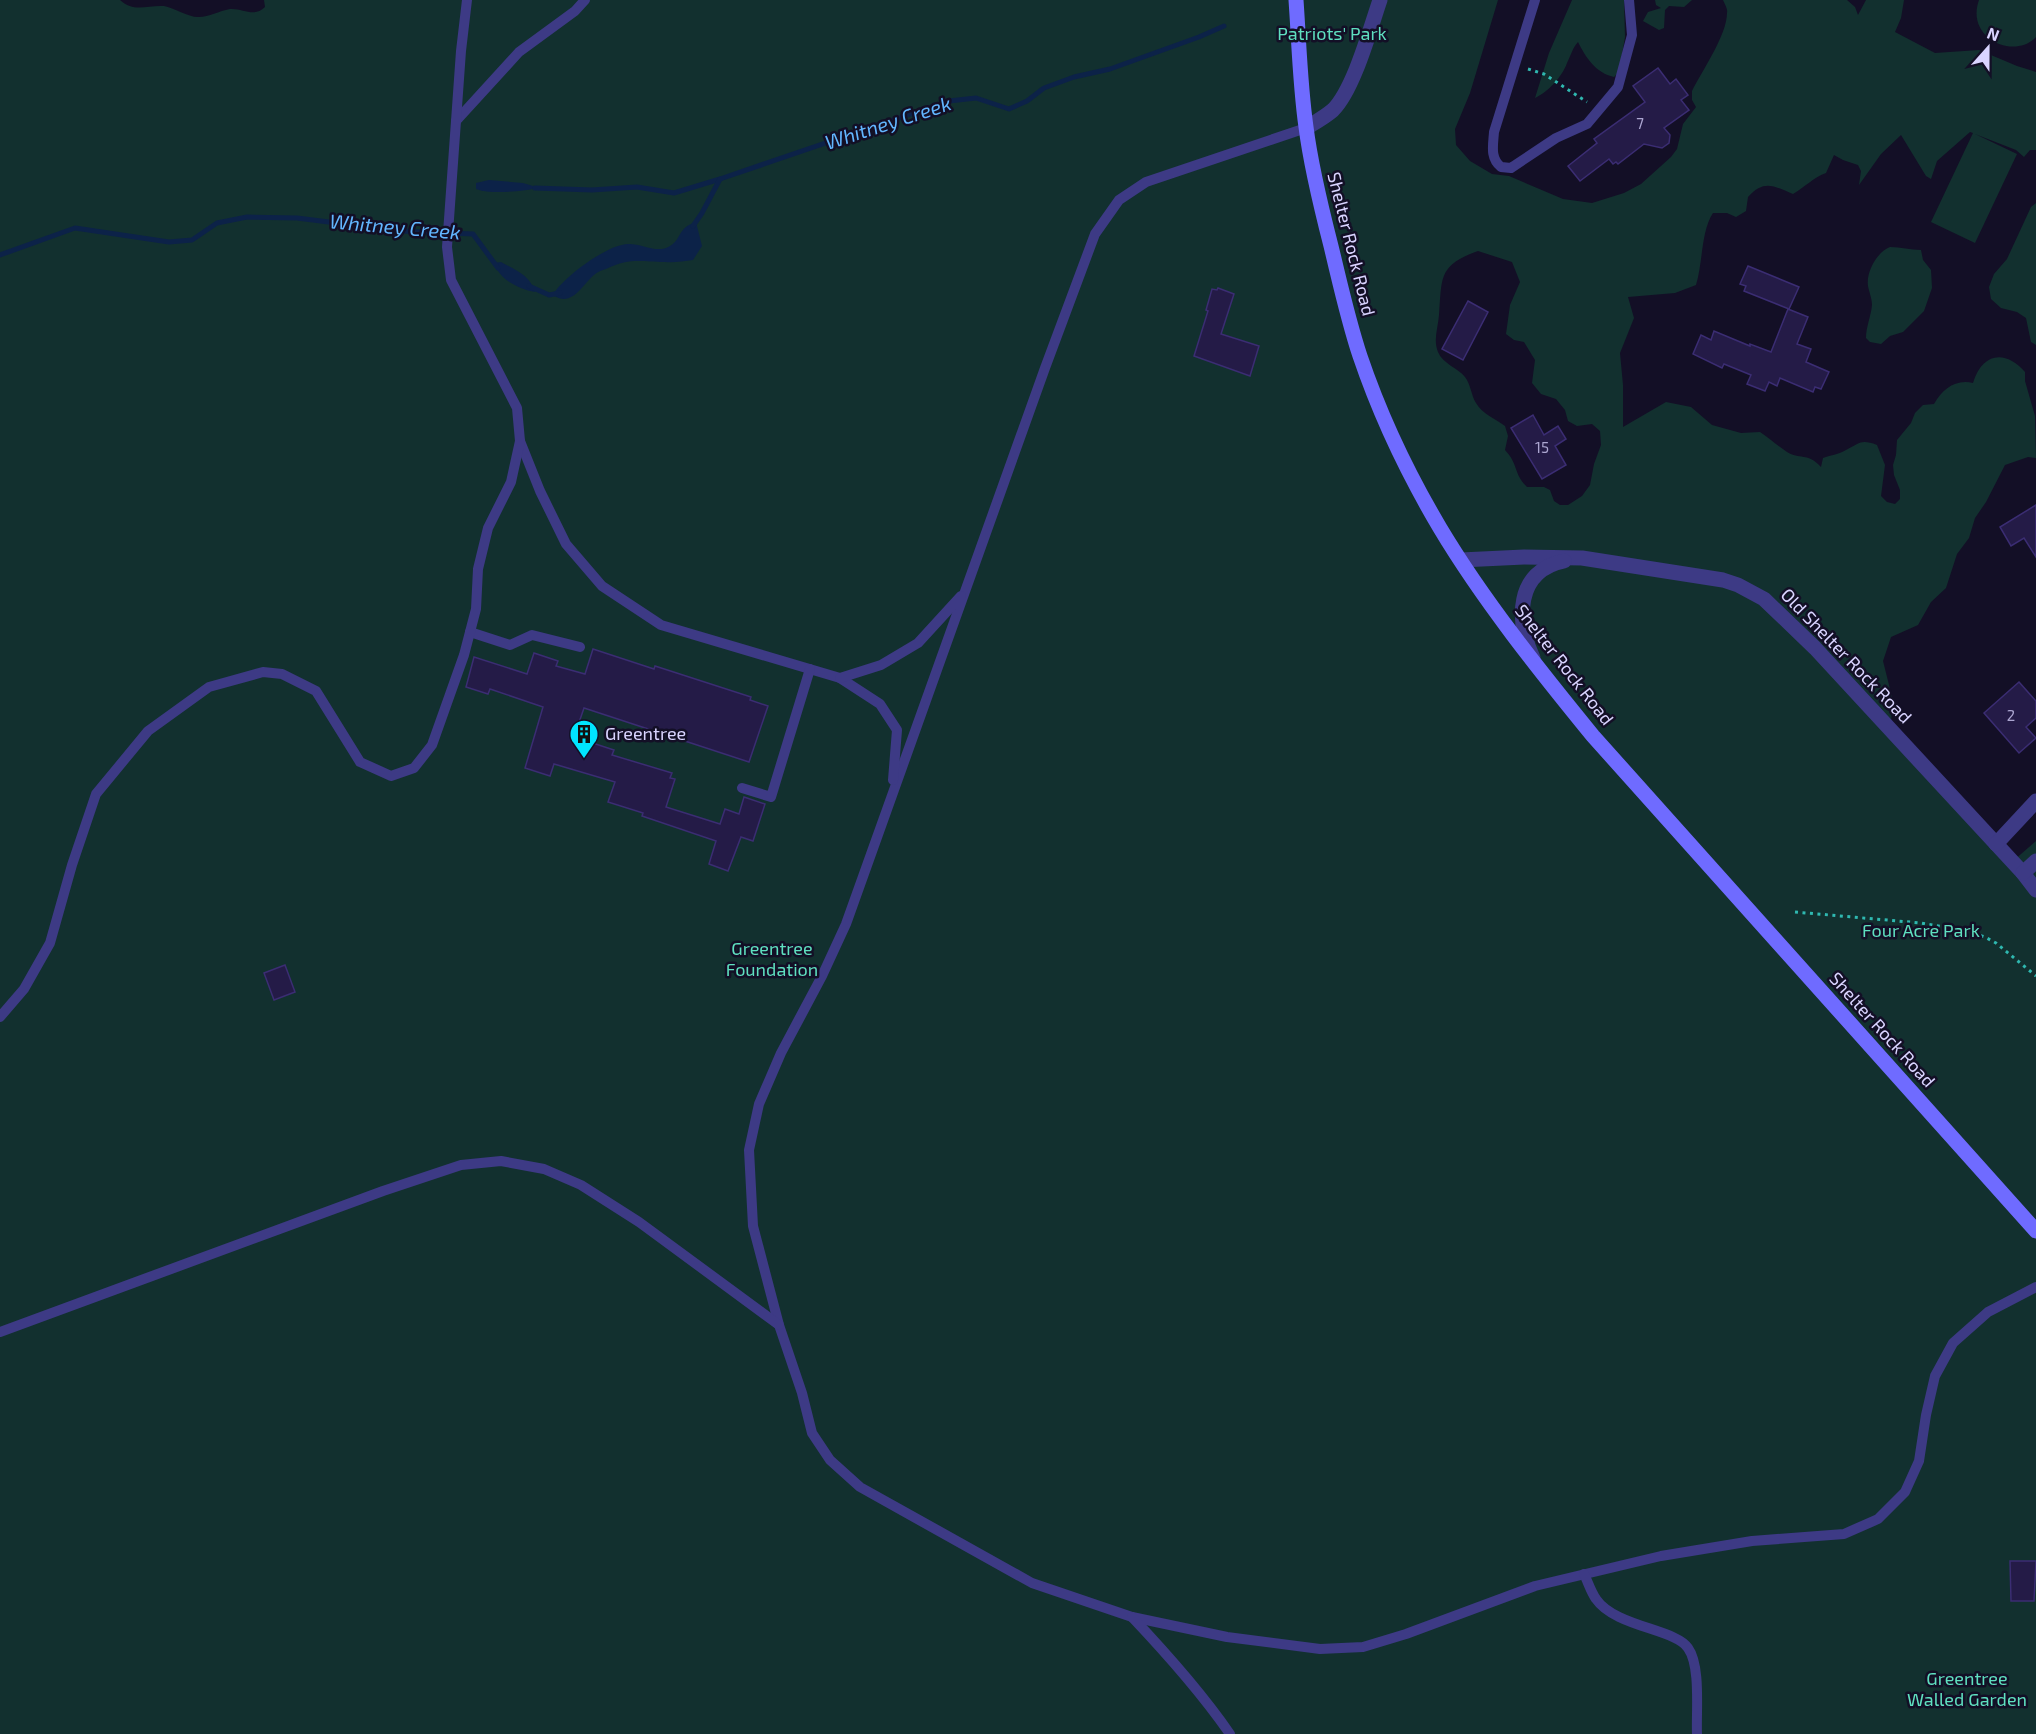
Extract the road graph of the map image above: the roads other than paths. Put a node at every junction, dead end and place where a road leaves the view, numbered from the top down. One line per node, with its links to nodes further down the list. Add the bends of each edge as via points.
1 (467, 0): 7 (lane)
2 (585, 0): 7 (lane, via 519,52)
3 (1296, 0): 8 (main road, Shelter Rock Road)
4 (1380, 0): 8 (street, via 1343,96 1333,110)
5 (1535, 0): 6 (lane, via 1494,132 1493,155 1501,167 1511,168 1556,138 1587,124 1618,87 1632,35)
6 (1629, 0)
7 (456, 121): 9 (lane, via 447,247 451,280 517,408)
8 (1306, 128): 11 (main road, Shelter Rock Road, via 1316,187 1360,356 1385,420 1421,494); 12 (lane, via 1146,182 1119,200 1095,234)
9 (520, 441): 13 (lane, via 511,482 488,528); 15 (lane, via 566,544 602,586 661,625)
10 (1582, 558): 11 (street, Old Shelter Rock Road); 16 (street, via 1556,563 1530,582 1524,598 1523,630); 21 (street, Old Shelter Rock Road, via 1723,580 1764,599 1815,648)
11 (1461, 560): 16 (main road, Shelter Rock Road)
12 (965, 592): 17 (lane, via 918,643 881,665); 19 (lane)
13 (470, 632): 14 (lane, via 510,645 532,634); 25 (lane, via 432,746 414,768 390,776 360,762 316,692 282,674 263,672 209,687 148,731 96,794 50,943 24,989)
14 (580, 647)
15 (810, 669): 17 (lane); 18 (lane, via 771,797)
16 (1539, 669): 26 (main road, Shelter Rock Road, via 1609,754)
17 (840, 678): 19 (lane, via 880,704 897,730)
18 (742, 788)
19 (892, 793): 28 (lane, via 846,924 759,1104 749,1150 753,1226)
20 (2036, 801): 21 (street)
21 (1996, 844): 23 (street, Old Shelter Rock Road)
22 (2036, 861): 23 (street)
23 (2023, 873): 24 (street, Old Shelter Rock Road)
24 (2036, 890)
25 (0, 1017)
26 (2036, 1231)
27 (2036, 1287): 30 (lane, via 1988,1312 1953,1343 1935,1376 1918,1461 1905,1492 1878,1519 1844,1534 1752,1541)
28 (779, 1325): 29 (lane, via 639,1222 581,1185 544,1169 501,1161 461,1165 394,1187); 31 (lane, via 812,1433 830,1460 860,1488 1032,1583)
29 (0, 1332)
30 (1584, 1574): 31 (lane, via 1535,1586 1406,1635 1363,1647 1309,1648 1227,1637); 33 (lane, via 1596,1600 1607,1609 1630,1623 1681,1640 1689,1648 1695,1673)
31 (1132, 1617): 32 (lane, via 1211,1706)
32 (1230, 1734)
33 (1697, 1734)

